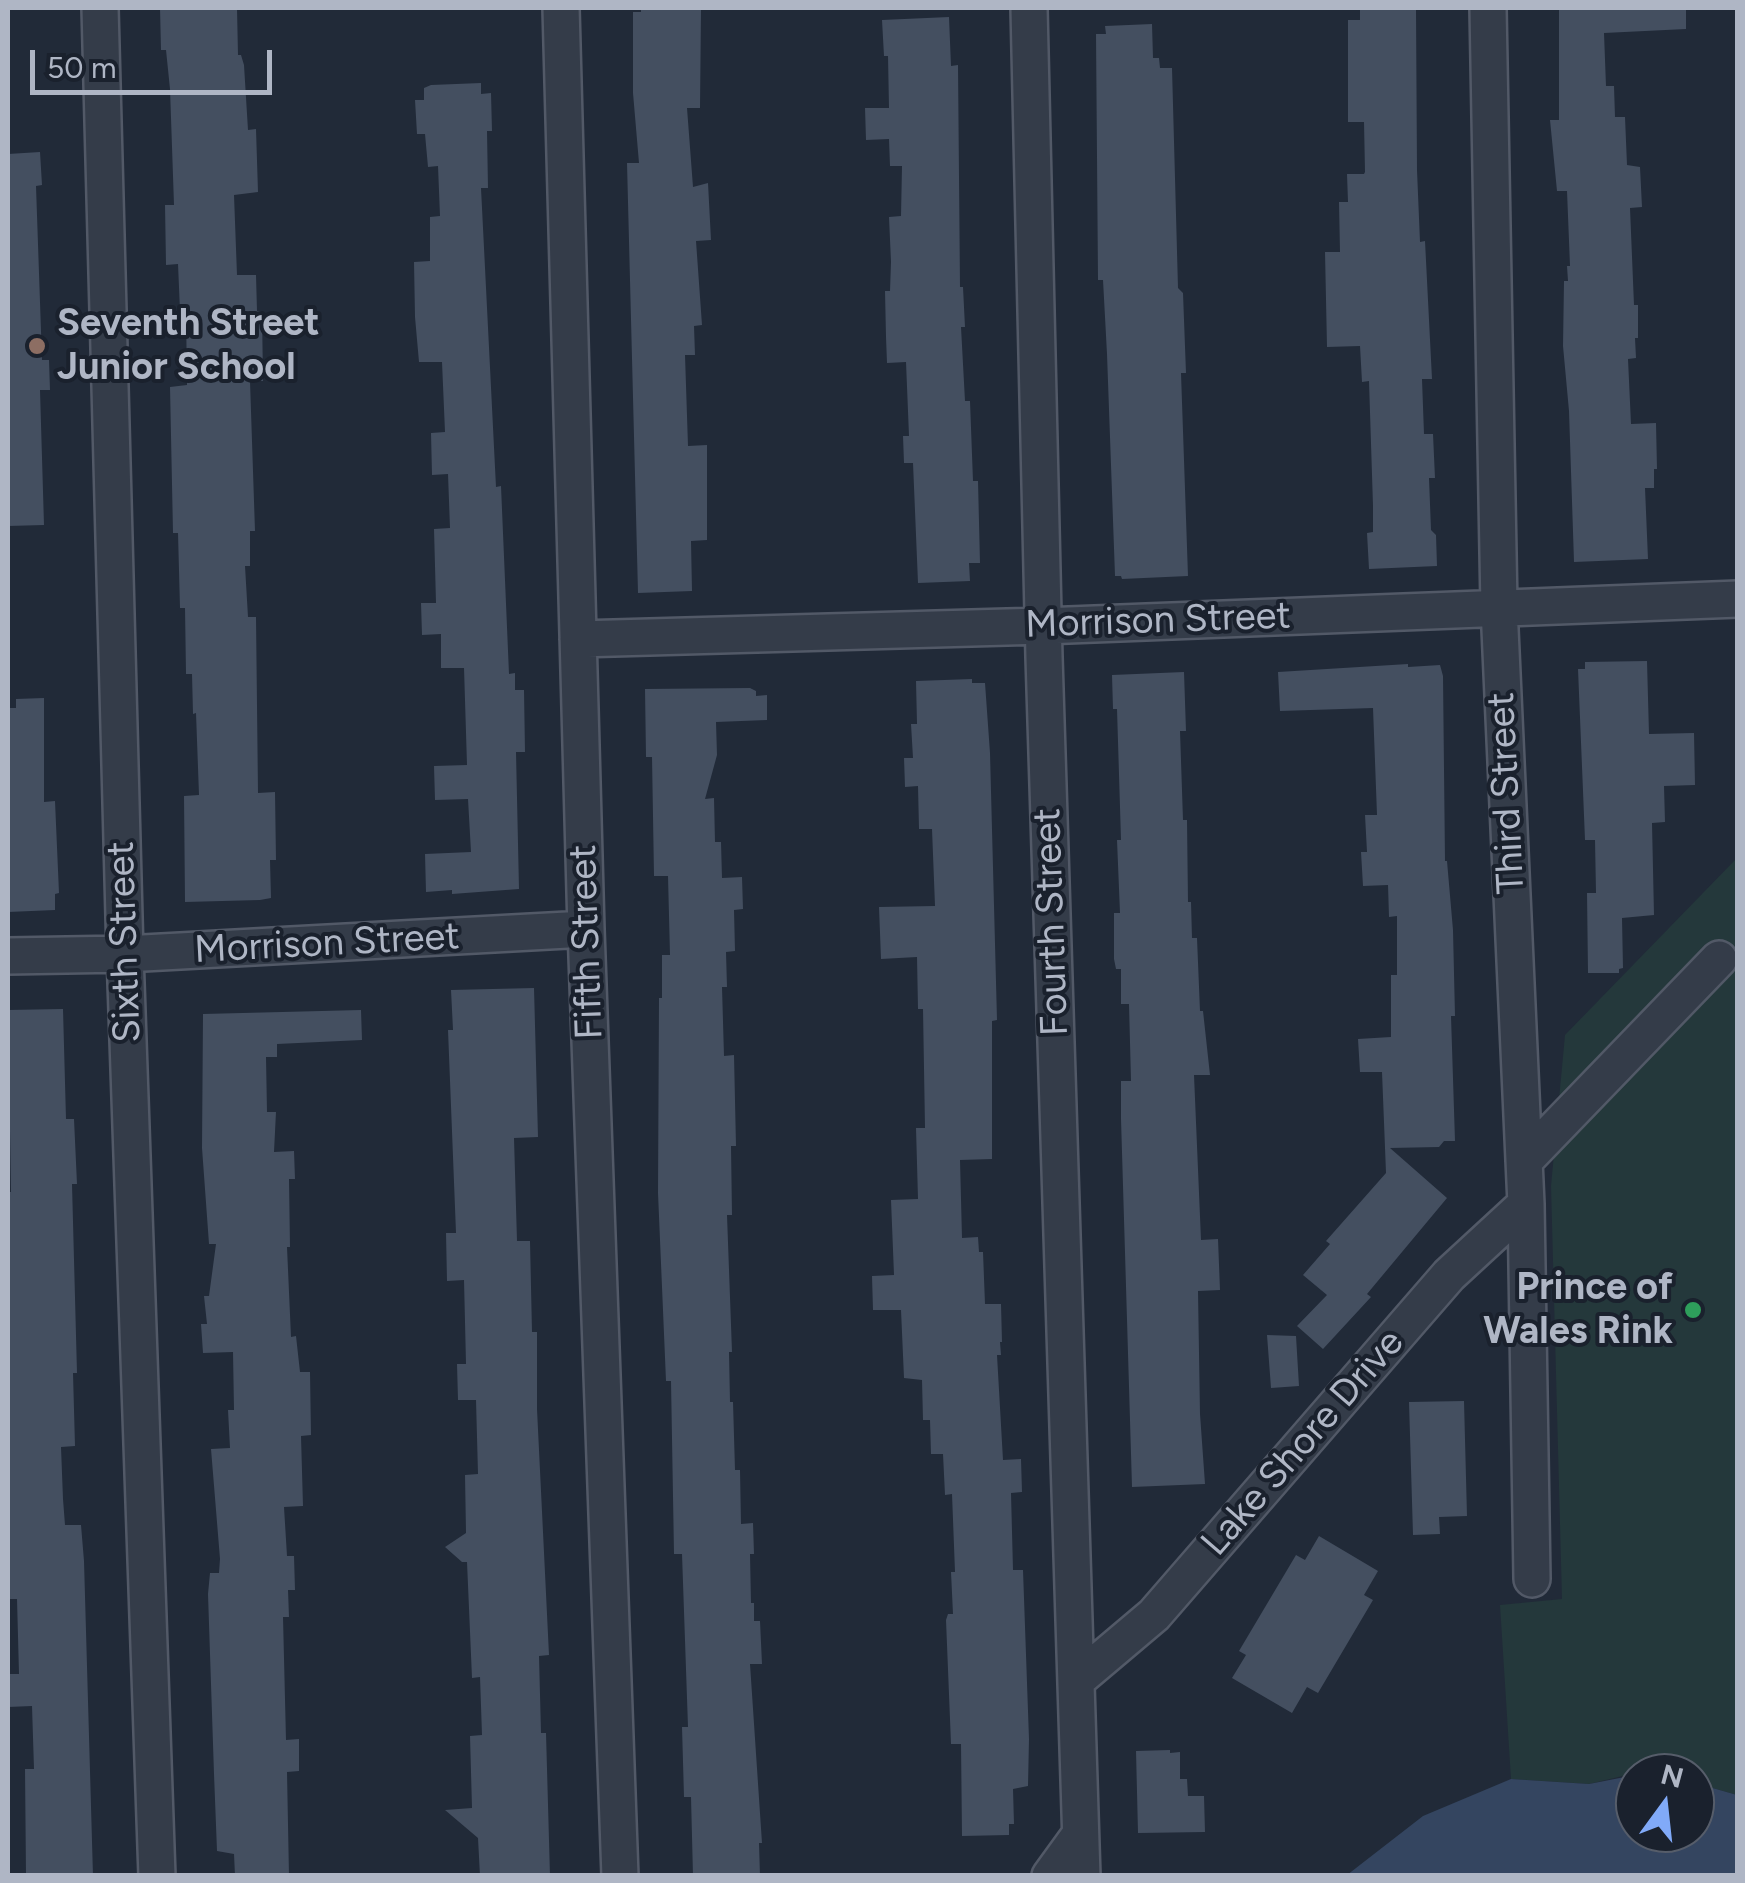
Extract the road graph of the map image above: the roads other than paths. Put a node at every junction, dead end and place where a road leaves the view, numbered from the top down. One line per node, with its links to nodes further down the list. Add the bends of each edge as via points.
1 (100, 8): 10 (street, Sixth Street)
2 (561, 8): 8 (street, Fifth Street)
3 (1029, 8): 7 (street, Fourth Street)
4 (1488, 8): 6 (street, Third Street)
5 (1738, 599): 6 (street, Morrison Street)
6 (1499, 606): 7 (street, Morrison Street); 13 (street, Third Street)
7 (1043, 626): 8 (street, Morrison Street); 16 (street, Fourth Street)
8 (578, 639): 9 (street, Fifth Street)
9 (586, 929): 10 (street, Morrison Street); 19 (street, Fifth Street)
10 (125, 954): 11 (street, Morrison Street); 18 (street, Sixth Street)
11 (8, 956)
12 (1719, 958): 13 (street)
13 (1524, 1160): 14 (street, Third Street)
14 (1526, 1204): 15 (street, Third Street); 16 (street, Lake Shore Drive, via 1450,1274 1154,1616)
15 (1532, 1579)
16 (1077, 1680): 17 (street, Fourth Street)
17 (1079, 1836): 20 (street); 21 (street, Fourth Street)
18 (158, 1876)
19 (620, 1876)
20 (1050, 1876)
21 (1082, 1876)

